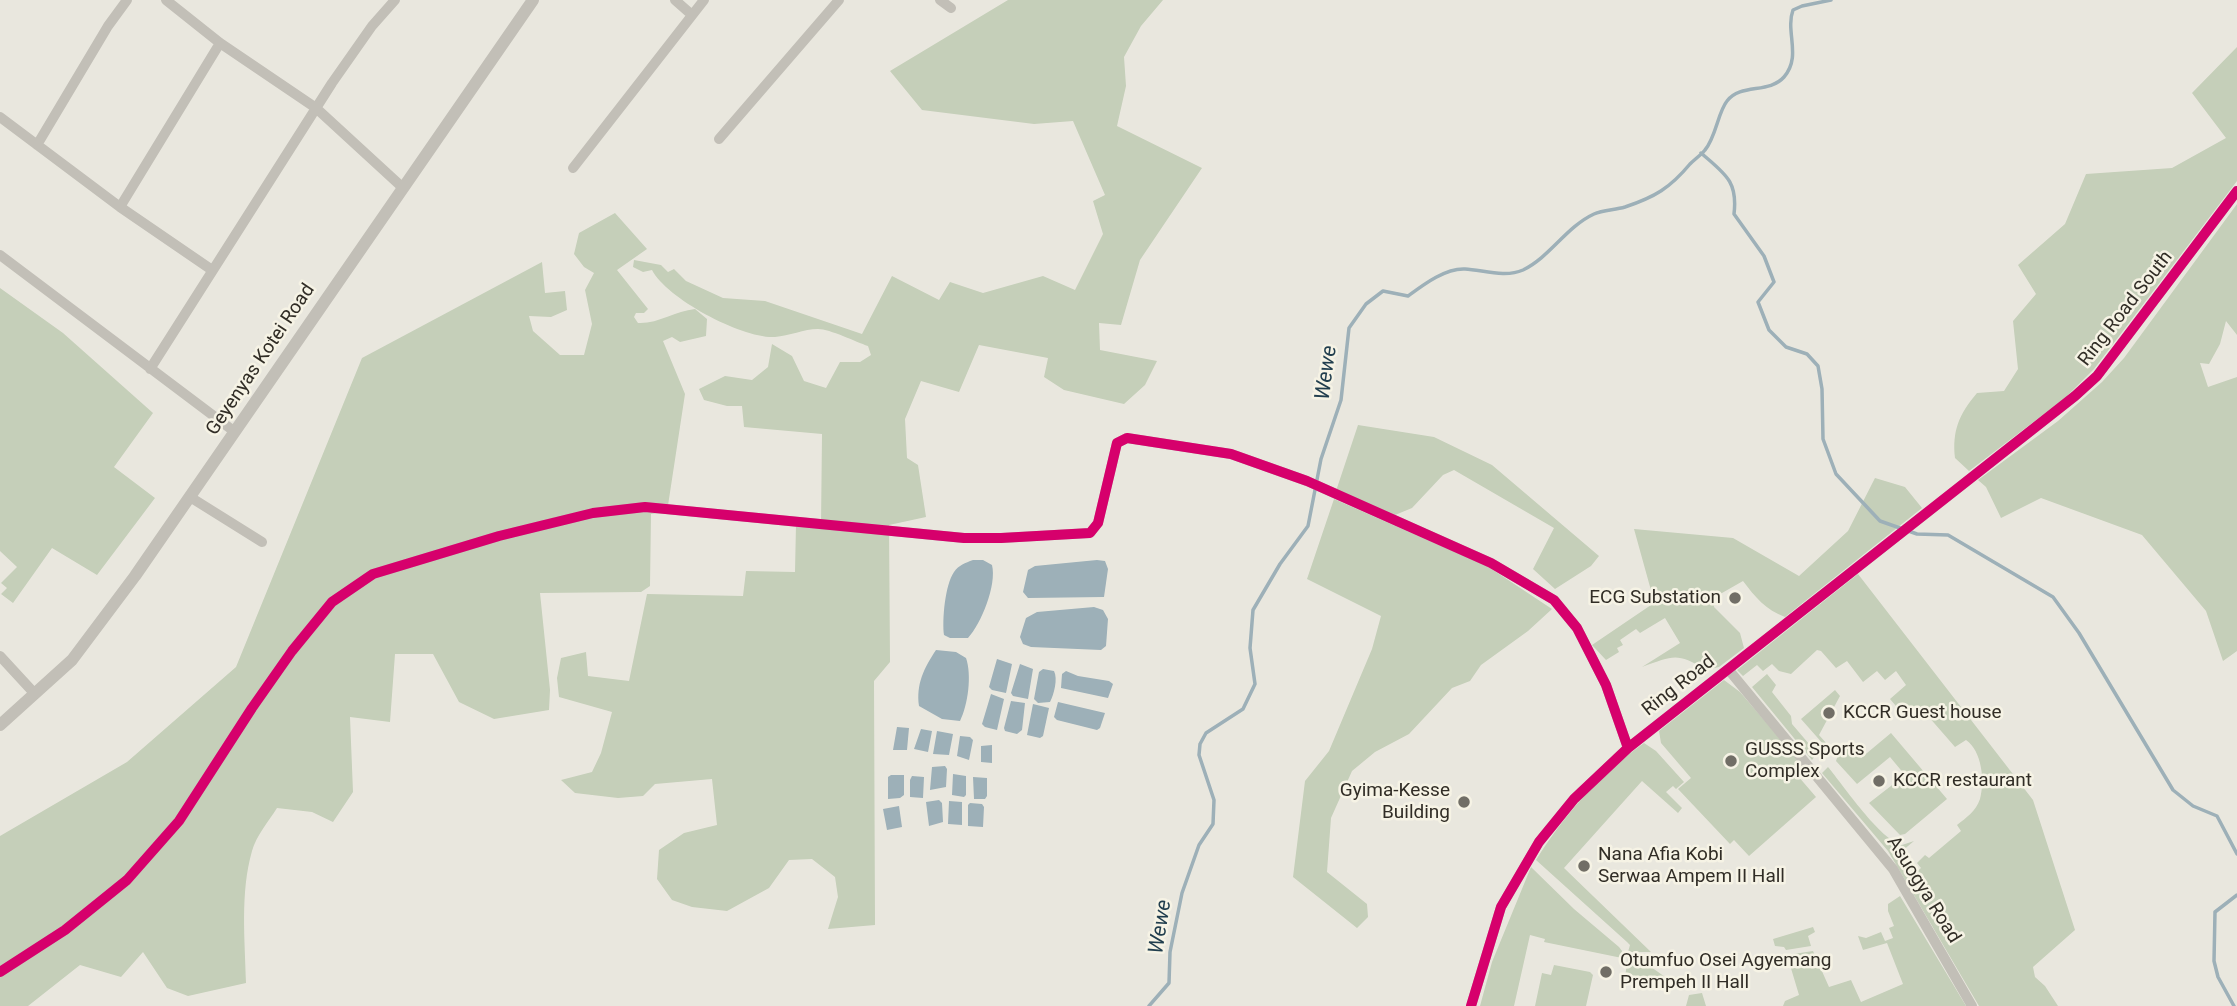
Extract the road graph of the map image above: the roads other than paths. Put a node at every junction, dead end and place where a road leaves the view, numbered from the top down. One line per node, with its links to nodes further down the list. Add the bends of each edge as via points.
1 (127, 0): 15 (street)
2 (166, 0): 11 (street)
3 (395, 0): 12 (street)
4 (533, 0): 17 (street, Geyenyas Kotei Road)
5 (675, 0): 10 (street)
6 (704, 0): 10 (street)
7 (839, 0): 14 (street)
8 (940, 0): 9 (street)
9 (951, 8)
10 (692, 15): 16 (street)
11 (220, 43): 12 (street); 19 (street)
12 (316, 108): 17 (street); 21 (street)
13 (0, 117): 15 (street)
14 (719, 139)
15 (37, 145): 19 (street)
16 (573, 168)
17 (402, 187): 23 (street, Geyenyas Kotei Road)
18 (2237, 191): 24 (street, Ring Road South, via 2097,376)
19 (120, 207): 21 (street)
20 (0, 255): 22 (street)
21 (212, 270): 22 (street)
22 (150, 369): 23 (street)
23 (235, 432): 25 (street, Geyenyas Kotei Road)
24 (1994, 461): 28 (street, Ring Road)
25 (190, 497): 26 (street); 29 (street, Geyenyas Kotei Road, via 72,660)
26 (262, 542)
27 (0, 656): 29 (street)
28 (1728, 669): 31 (street, Ring Road); 34 (street, Asuogya Road, via 1893,869)
29 (35, 694): 30 (street, Geyenyas Kotei Road)
30 (0, 725)
31 (1628, 748): 32 (street, via 1606,685 1577,628 1554,600 1491,563 1312,483 1231,454 1127,439 1117,443 1098,523 1090,533 964,538 645,507 593,513 499,536 373,574 332,602 292,651 179,821 127,880 65,930); 33 (street, Ring Road, via 1574,799 1539,842 1502,907)
32 (0, 972)
33 (1471, 1006)
34 (1972, 1006)

